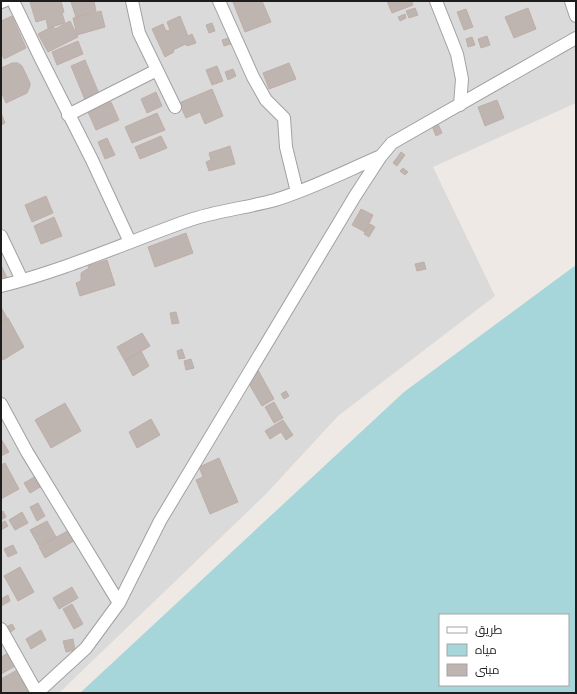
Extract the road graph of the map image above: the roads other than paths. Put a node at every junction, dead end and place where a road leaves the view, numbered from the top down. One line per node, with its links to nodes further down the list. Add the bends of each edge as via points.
1 (4, 1): 7 (street)
2 (13, 1): 13 (street)
3 (132, 1): 10 (street, via 139,33)
4 (219, 1): 15 (street, via 253,77 266,100 284,118 286,147)
5 (436, 1): 11 (street, via 457,54 462,79)
6 (570, 1): 8 (street)
7 (1, 2)
8 (576, 16)
9 (576, 38): 11 (street)
10 (157, 70): 12 (street); 13 (street)
11 (460, 105): 14 (street, via 392,143)
12 (176, 107)
13 (68, 114): 17 (street)
14 (381, 156): 15 (street); 21 (street, via 160,521)
15 (297, 192): 17 (street, via 275,200 189,221)
16 (1, 236): 18 (street)
17 (130, 242): 18 (street)
18 (22, 280): 19 (street)
19 (1, 286)
20 (1, 404): 21 (street)
21 (119, 604): 23 (street, via 86,648)
22 (1, 629): 23 (street)
23 (37, 693)

